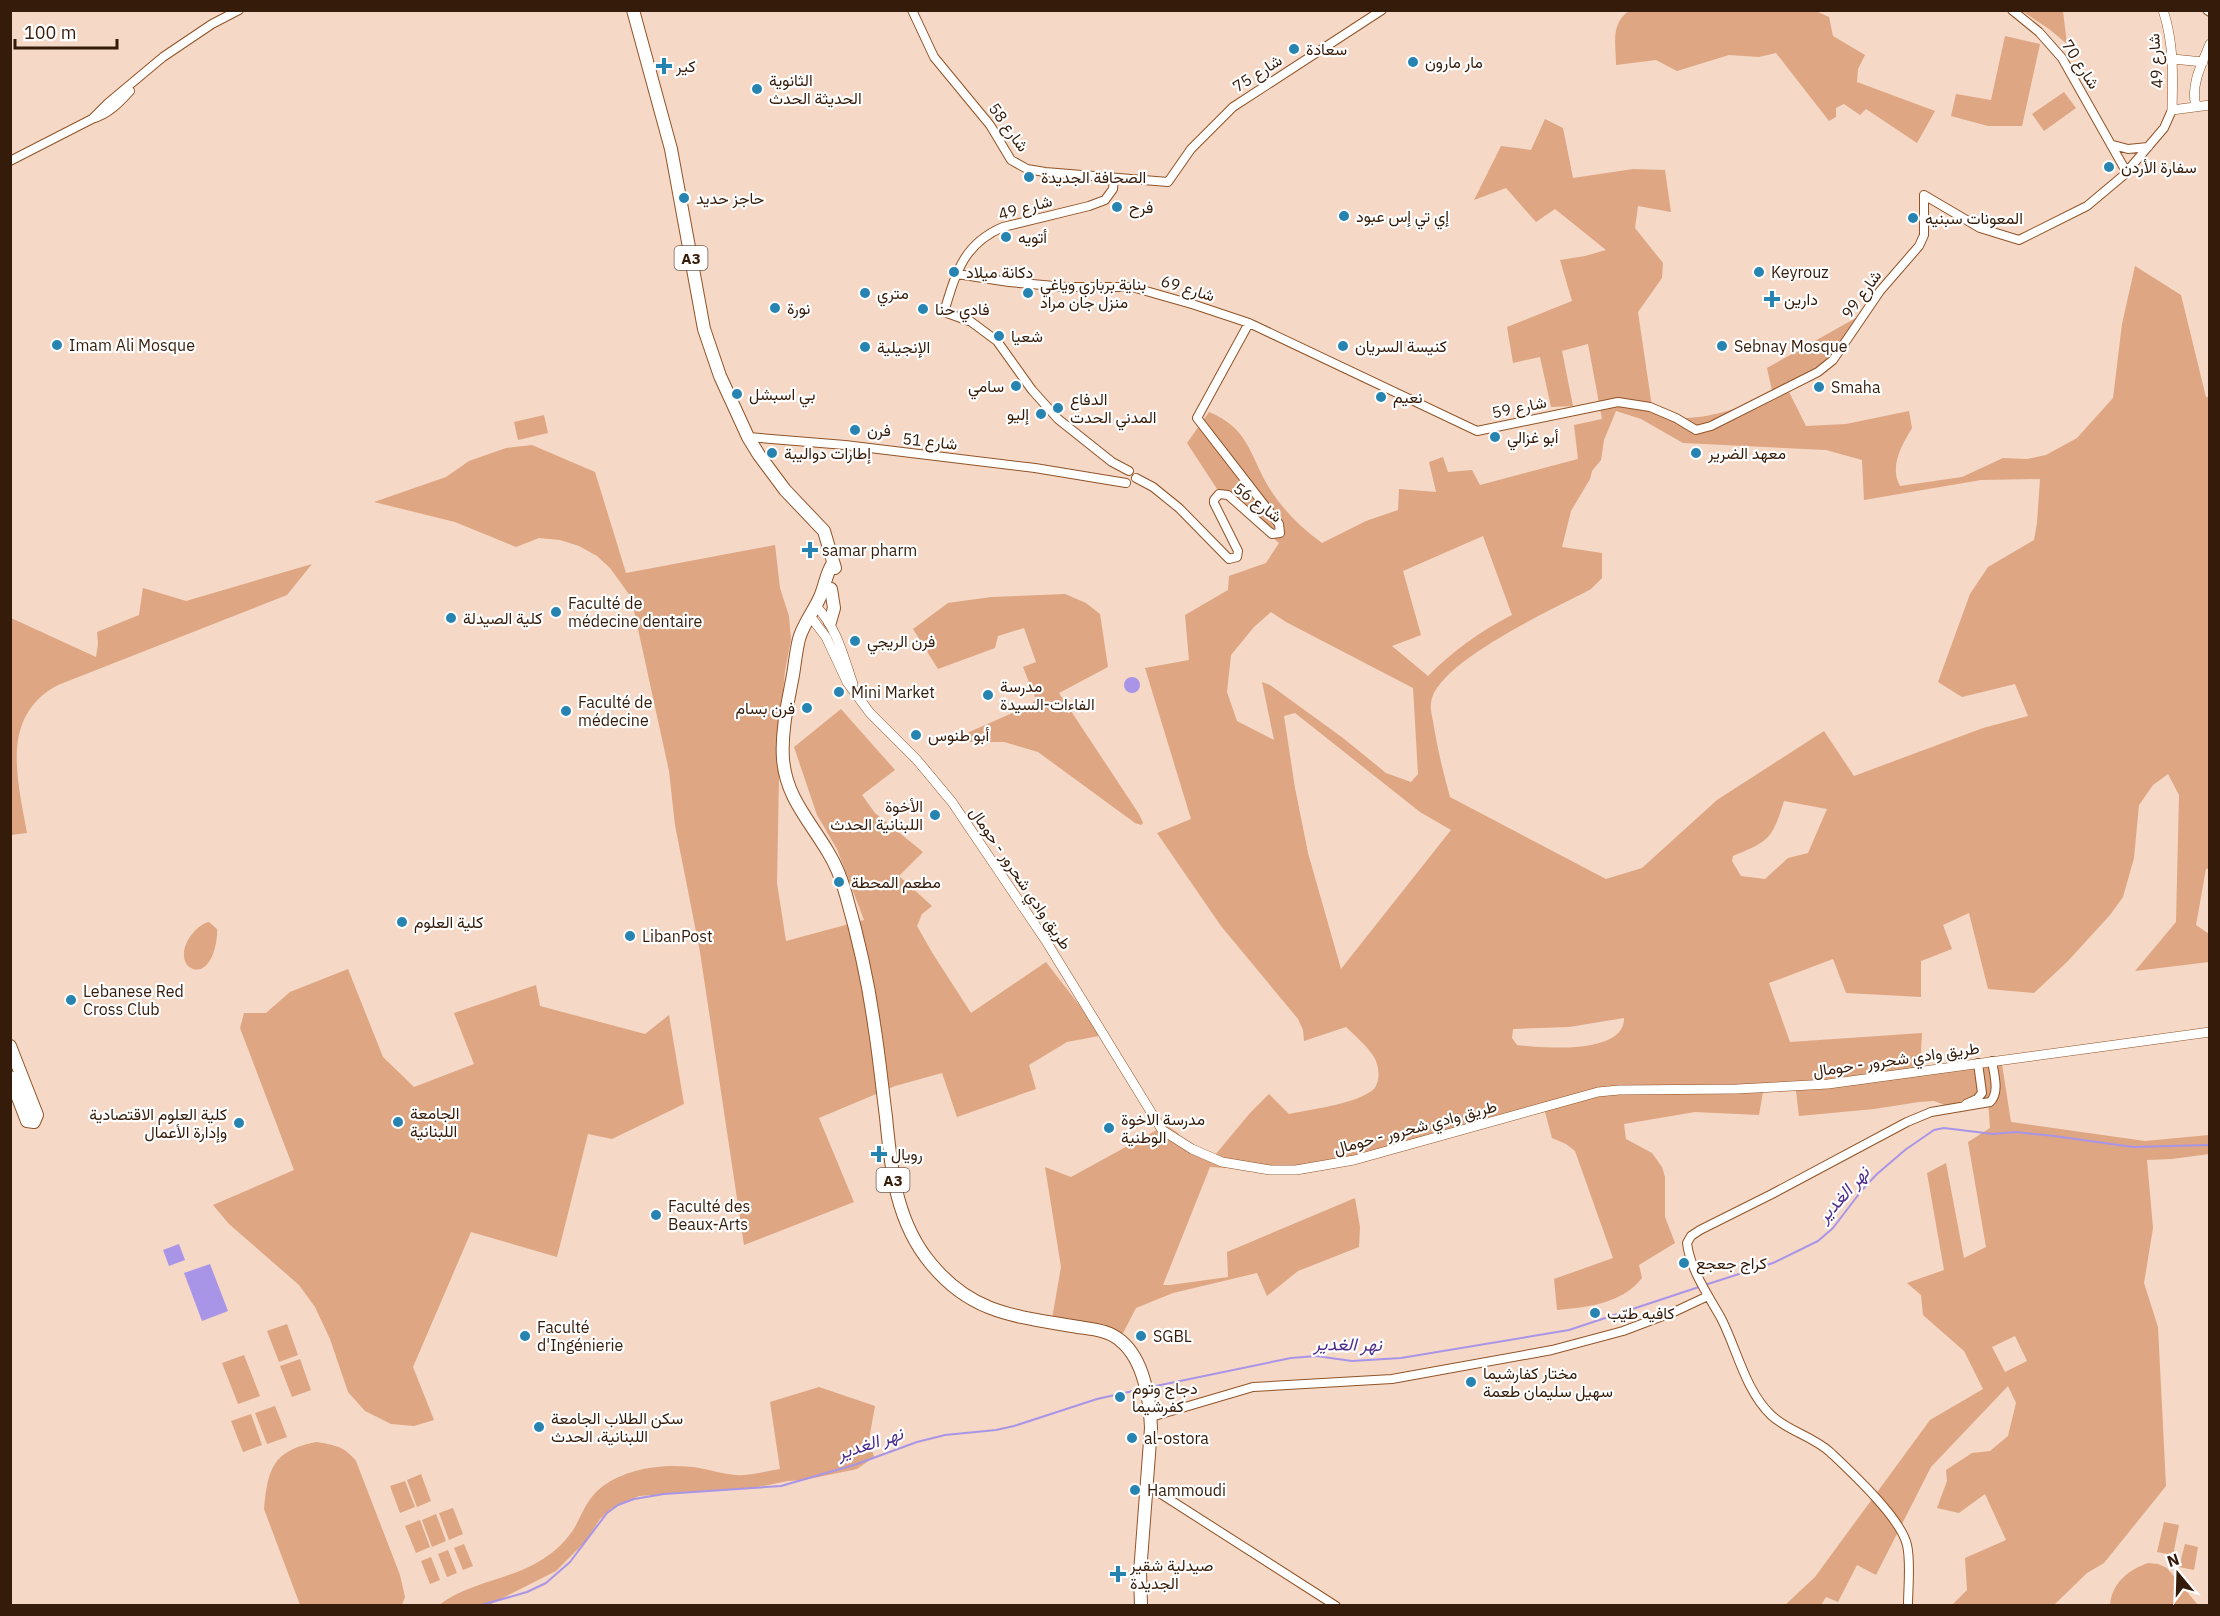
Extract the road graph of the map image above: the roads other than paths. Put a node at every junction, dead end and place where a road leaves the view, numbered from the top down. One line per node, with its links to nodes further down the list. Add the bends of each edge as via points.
1 (239, 10): 15 (street, via 163,57 103,116)
2 (633, 10): 23 (highway, A3, via 671,149 704,329)
3 (912, 10): 17 (street, شارع 58, via 934,57 990,125 1011,160 1035,171)
4 (1382, 10): 18 (street, شارع 75, via 1233,107 1191,149)
5 (2012, 10): 13 (street, شارع 70, via 2062,58)
6 (2163, 10): 8 (main road, شارع 49)
7 (2210, 44): 9 (main road)
8 (2173, 59): 9 (main road); 12 (main road, شارع 49)
9 (2202, 62): 11 (main road, via 2193,97)
10 (2210, 105): 11 (main road)
11 (2196, 106): 12 (main road)
12 (2172, 110): 14 (street, via 2164,128)
13 (2113, 145): 14 (street, via 2128,149); 16 (street, شارع 70)
14 (2148, 147): 16 (street)
15 (10, 161)
16 (2127, 173): 22 (street, شارع 99, via 2087,206 2019,240 1980,228 1924,195 1924,235 1919,246 1880,291 1833,360 1818,372 1711,426 1699,430)
17 (1114, 178): 18 (street, شارع 58); 19 (street, شارع 49, via 1113,189 1105,201 1015,223 981,238 965,255)
18 (1168, 182)
19 (956, 278): 20 (street, شارع 69, via 1090,288 1132,287); 24 (street, via 948,310 997,341 1058,419)
20 (1249, 323): 21 (street, شارع 69); 24 (street, شارع 56, via 1197,418 1279,524 1281,532 1272,534 1228,495 1219,494 1214,503 1238,550 1237,557 1229,559 1157,490)
21 (1361, 376): 22 (street, شارع 59, via 1477,431 1618,402 1650,407)
22 (1689, 427)
23 (748, 437): 24 (street, شارع 51); 25 (highway, A3, via 785,490 824,531)
24 (1129, 479)
25 (833, 563): 26 (highway, A3, via 836,570); 27 (highway, A3)
26 (831, 589): 27 (highway, A3); 28 (highway, via 834,608)
27 (815, 613): 28 (main road, طريق وادي شحرور - حومال); 29 (main road, طريق وادي شحرور - حومال); 37 (highway, A3, via 805,645 790,744 791,771 806,816 838,871 850,911 873,1013 890,1160 906,1223 921,1252 950,1285 980,1305 1105,1332 1123,1342 1138,1364)
28 (830, 622): 29 (main road, طريق وادي شحرور - حومال)
29 (857, 697): 33 (main road, طريق وادي شحرور - حومال, via 952,802 1046,941 1162,1130 1222,1162 1284,1171 1333,1165 1598,1092 1793,1087)
30 (2210, 1032): 32 (main road, طريق وادي شحرور - حومال)
31 (10, 1046): 34 (highway, via 37,1115 34,1122 27,1121)
32 (1992, 1061): 33 (main road, طريق وادي شحرور - حومال); 35 (street, via 1995,1097 1982,1104)
33 (1978, 1063): 35 (street, via 1982,1093)
34 (10, 1077)
35 (1959, 1107): 36 (street, via 1930,1112 1906,1122 1695,1233 1687,1246)
36 (1706, 1292): 37 (street, via 1676,1311 1623,1331 1552,1350 1392,1379 1253,1388); 41 (street, via 1763,1406 1776,1419 1822,1444 1895,1522 1908,1549)
37 (1151, 1418): 38 (highway, A3)
38 (1148, 1485): 39 (highway, A3); 40 (street)
39 (1141, 1605)
40 (1336, 1605)
41 (1908, 1605)

